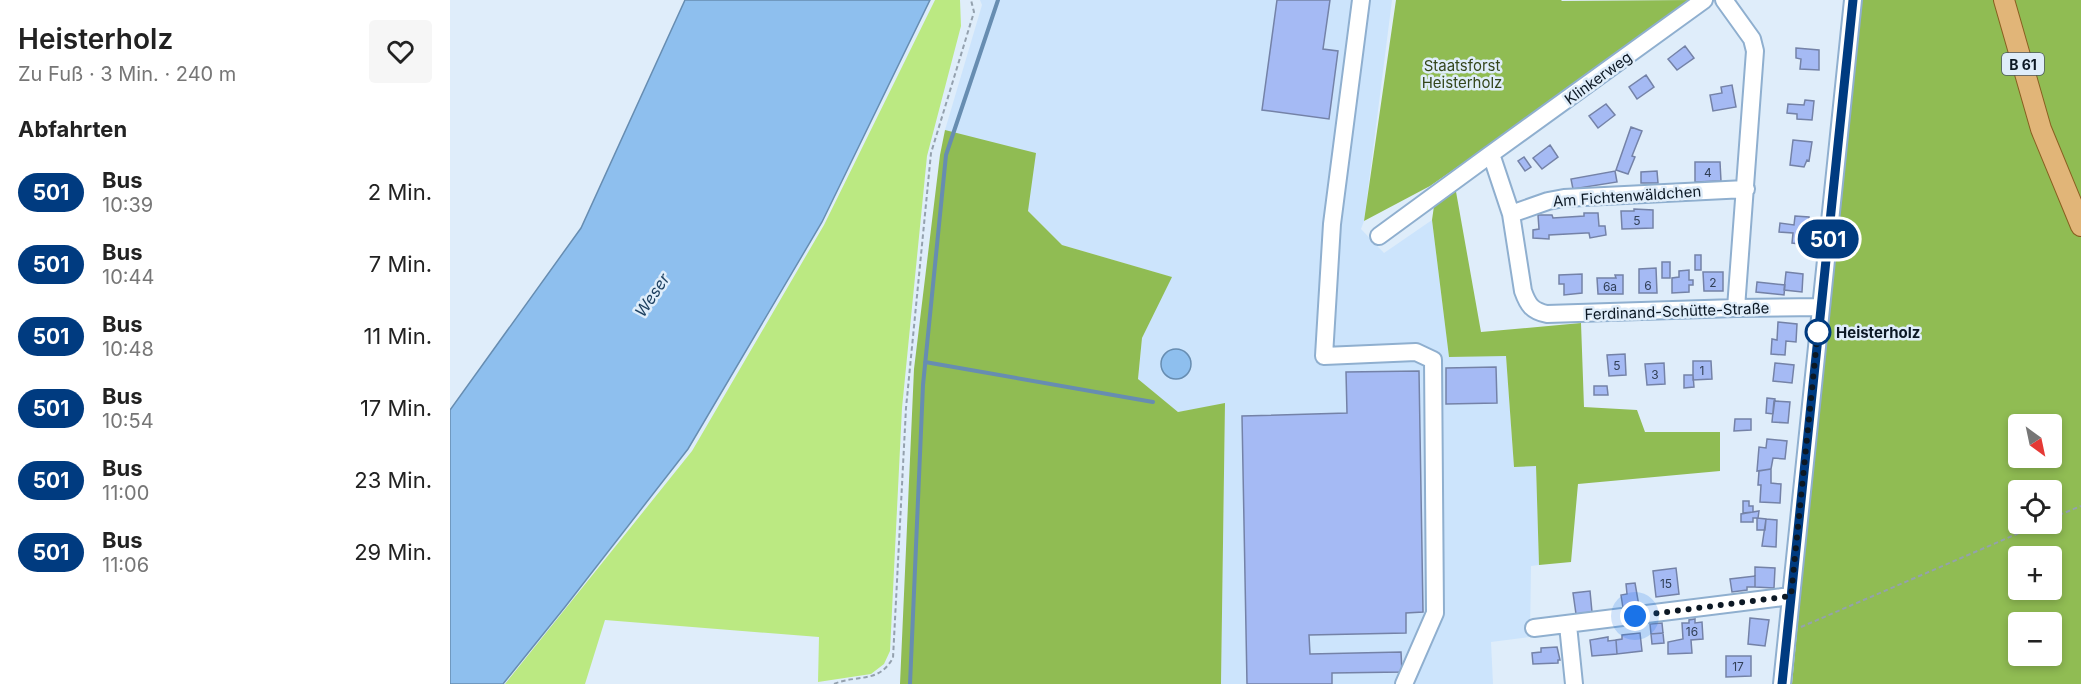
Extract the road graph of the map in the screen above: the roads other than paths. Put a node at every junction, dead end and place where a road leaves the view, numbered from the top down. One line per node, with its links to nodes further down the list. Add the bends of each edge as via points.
1 (1361, 0): 16 (street, via 1332,224 1324,356 1416,352 1433,360 1435,612)
2 (1704, 0): 6 (street, Klinkerweg)
3 (1724, 0): 7 (street, via 1755,45)
4 (1853, 0): 12 (street)
5 (2004, 0): 9 (main road, B 61, via 2041,129)
6 (1491, 154): 8 (street); 10 (street, Klinkerweg)
7 (1746, 189): 8 (street, Am Fichtenwäldchen, via 1564,198); 11 (street)
8 (1511, 214): 11 (street, Ferdinand-Schütte-Straße, via 1523,291 1534,311 1558,314)
9 (2081, 226)
10 (1379, 236)
11 (1736, 308): 12 (street, Ferdinand-Schütte-Straße)
12 (1821, 308): 13 (street)
13 (1791, 596): 14 (street); 18 (street)
14 (1568, 625): 15 (street); 17 (street)
15 (1534, 628)
16 (1404, 684)
17 (1574, 684)
18 (1782, 684)

